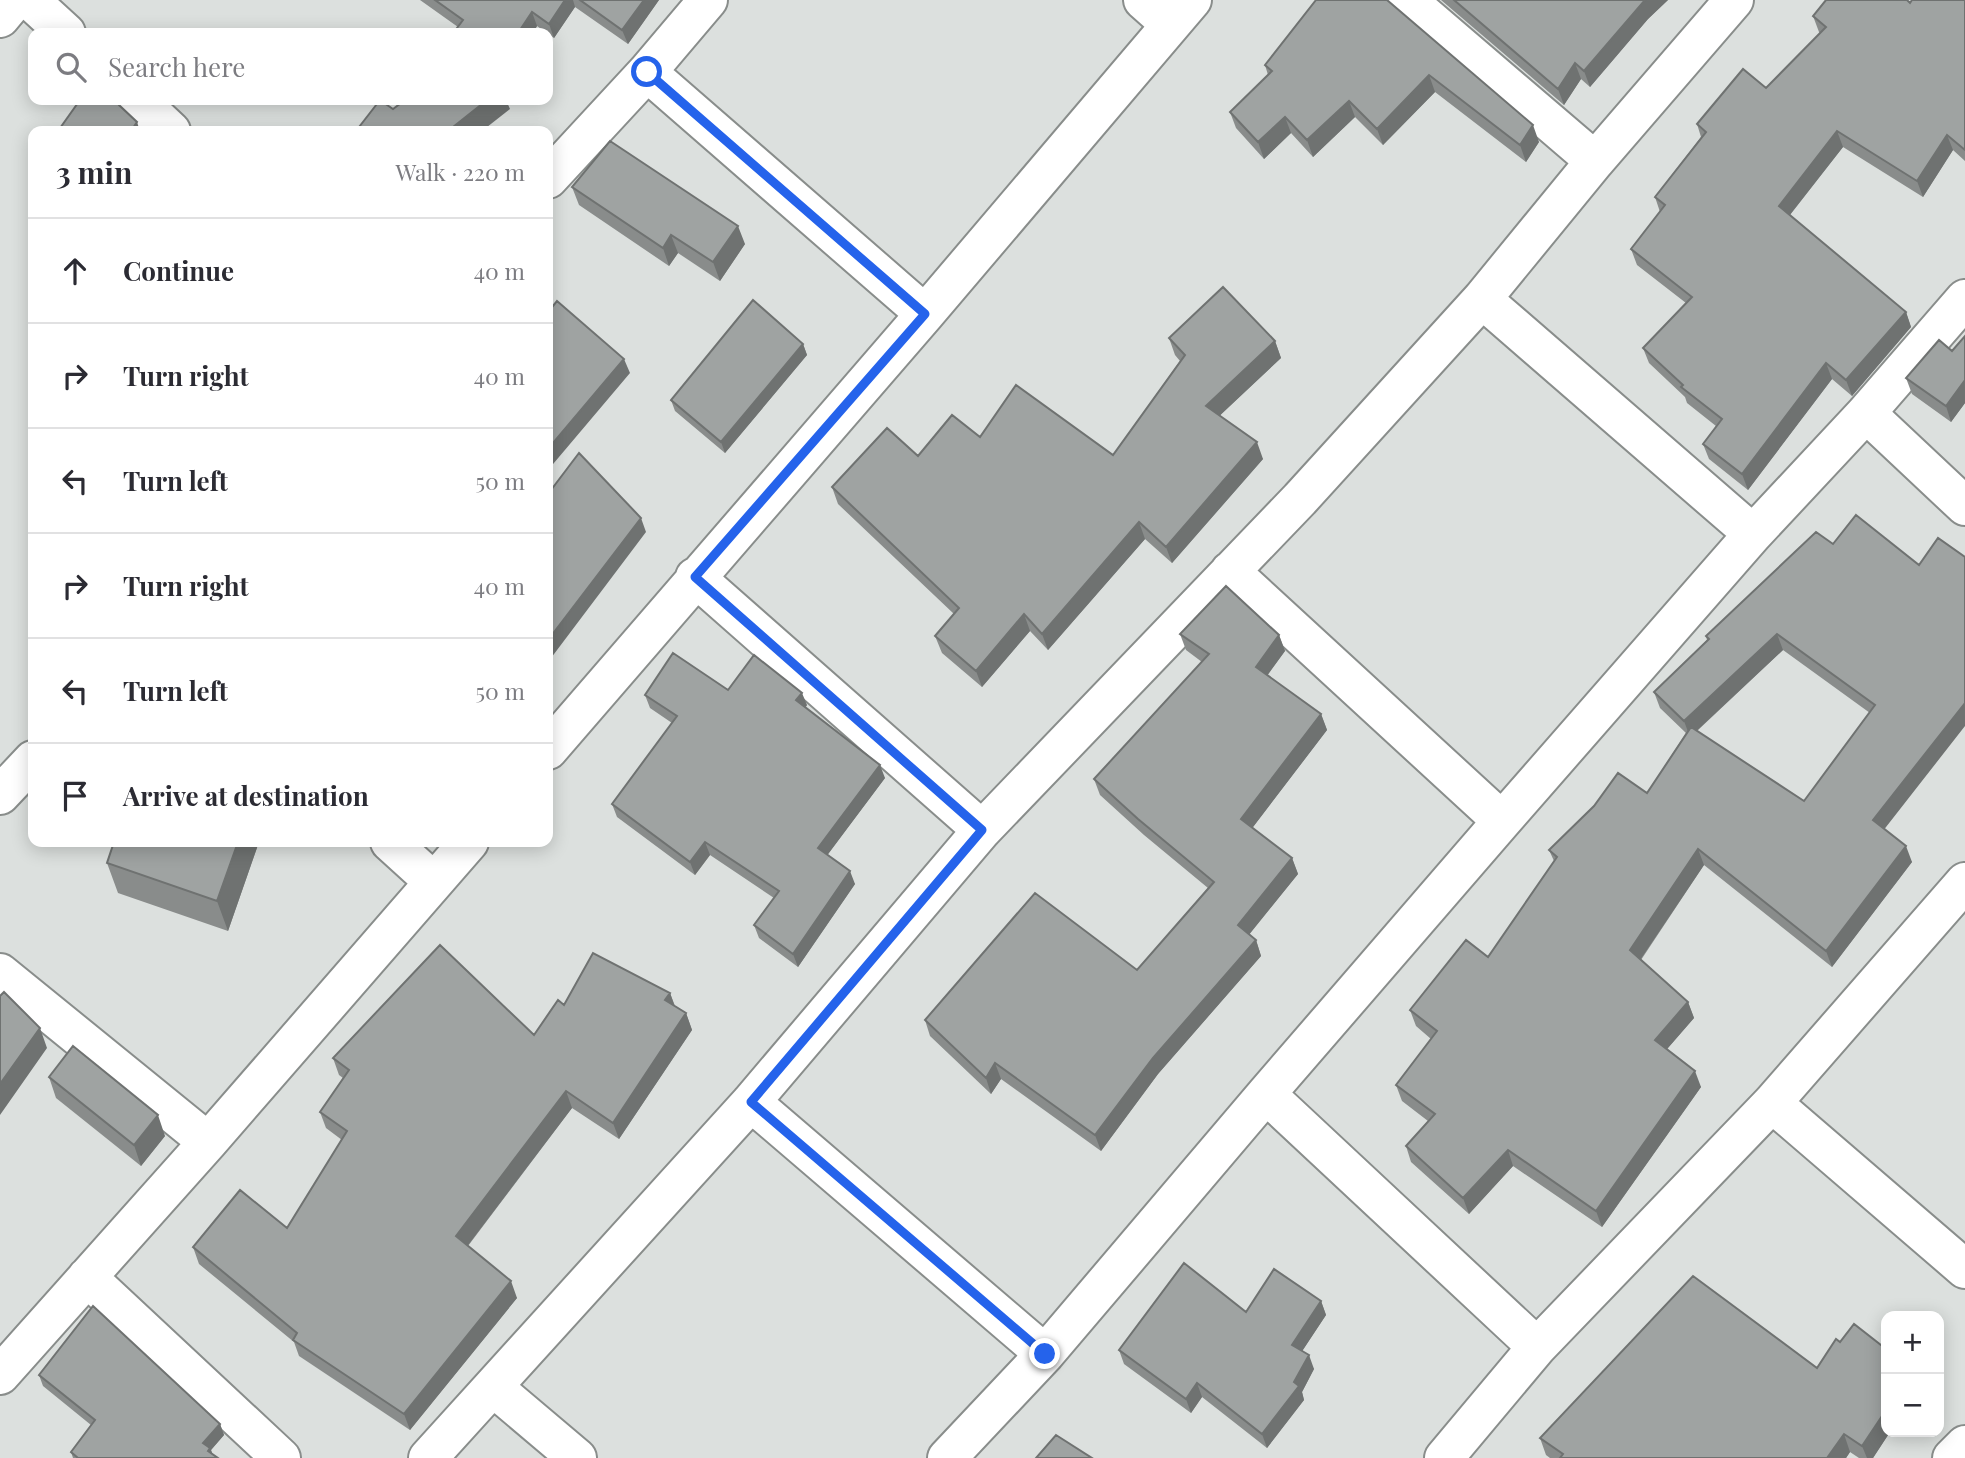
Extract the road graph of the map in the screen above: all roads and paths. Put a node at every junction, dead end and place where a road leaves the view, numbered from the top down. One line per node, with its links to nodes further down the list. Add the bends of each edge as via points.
1 (16, 0): 7 (street)
2 (30, 0): 8 (street)
3 (708, 0): 9 (street)
4 (1407, 0): 12 (street)
5 (1734, 0): 12 (street)
6 (1169, 8): 16 (street)
7 (0, 18)
8 (61, 28)
9 (647, 72): 13 (street); 16 (street)
10 (143, 105): 11 (street)
11 (166, 126)
12 (1595, 161): 14 (street)
13 (553, 174)
14 (1482, 299): 19 (street); 20 (street)
15 (1965, 299): 17 (street)
16 (925, 314): 21 (street)
17 (1866, 413): 18 (street); 19 (street)
18 (1965, 506)
19 (1753, 534): 25 (street)
20 (1230, 571): 25 (street); 26 (street)
21 (695, 577): 22 (street); 26 (street)
22 (553, 744)
23 (28, 765): 24 (street)
24 (0, 795)
25 (1502, 821): 32 (street)
26 (982, 830): 33 (street)
27 (395, 847): 30 (street)
28 (465, 847): 30 (street)
29 (1965, 882): 34 (street)
30 (434, 883): 35 (street)
31 (0, 973): 35 (street)
32 (1266, 1094): 38 (street); 39 (street)
33 (751, 1102): 39 (street); 41 (street)
34 (1772, 1103): 36 (street); 38 (street)
35 (208, 1142): 37 (street)
36 (1965, 1269)
37 (87, 1277): 40 (street); 43 (street)
38 (1537, 1347): 47 (street)
39 (1045, 1354): 46 (street)
40 (0, 1375)
41 (494, 1387): 44 (street); 45 (street)
42 (1965, 1445): 48 (street)
43 (281, 1458)
44 (428, 1458)
45 (578, 1458)
46 (947, 1458)
47 (1444, 1458)
48 (1952, 1458)

